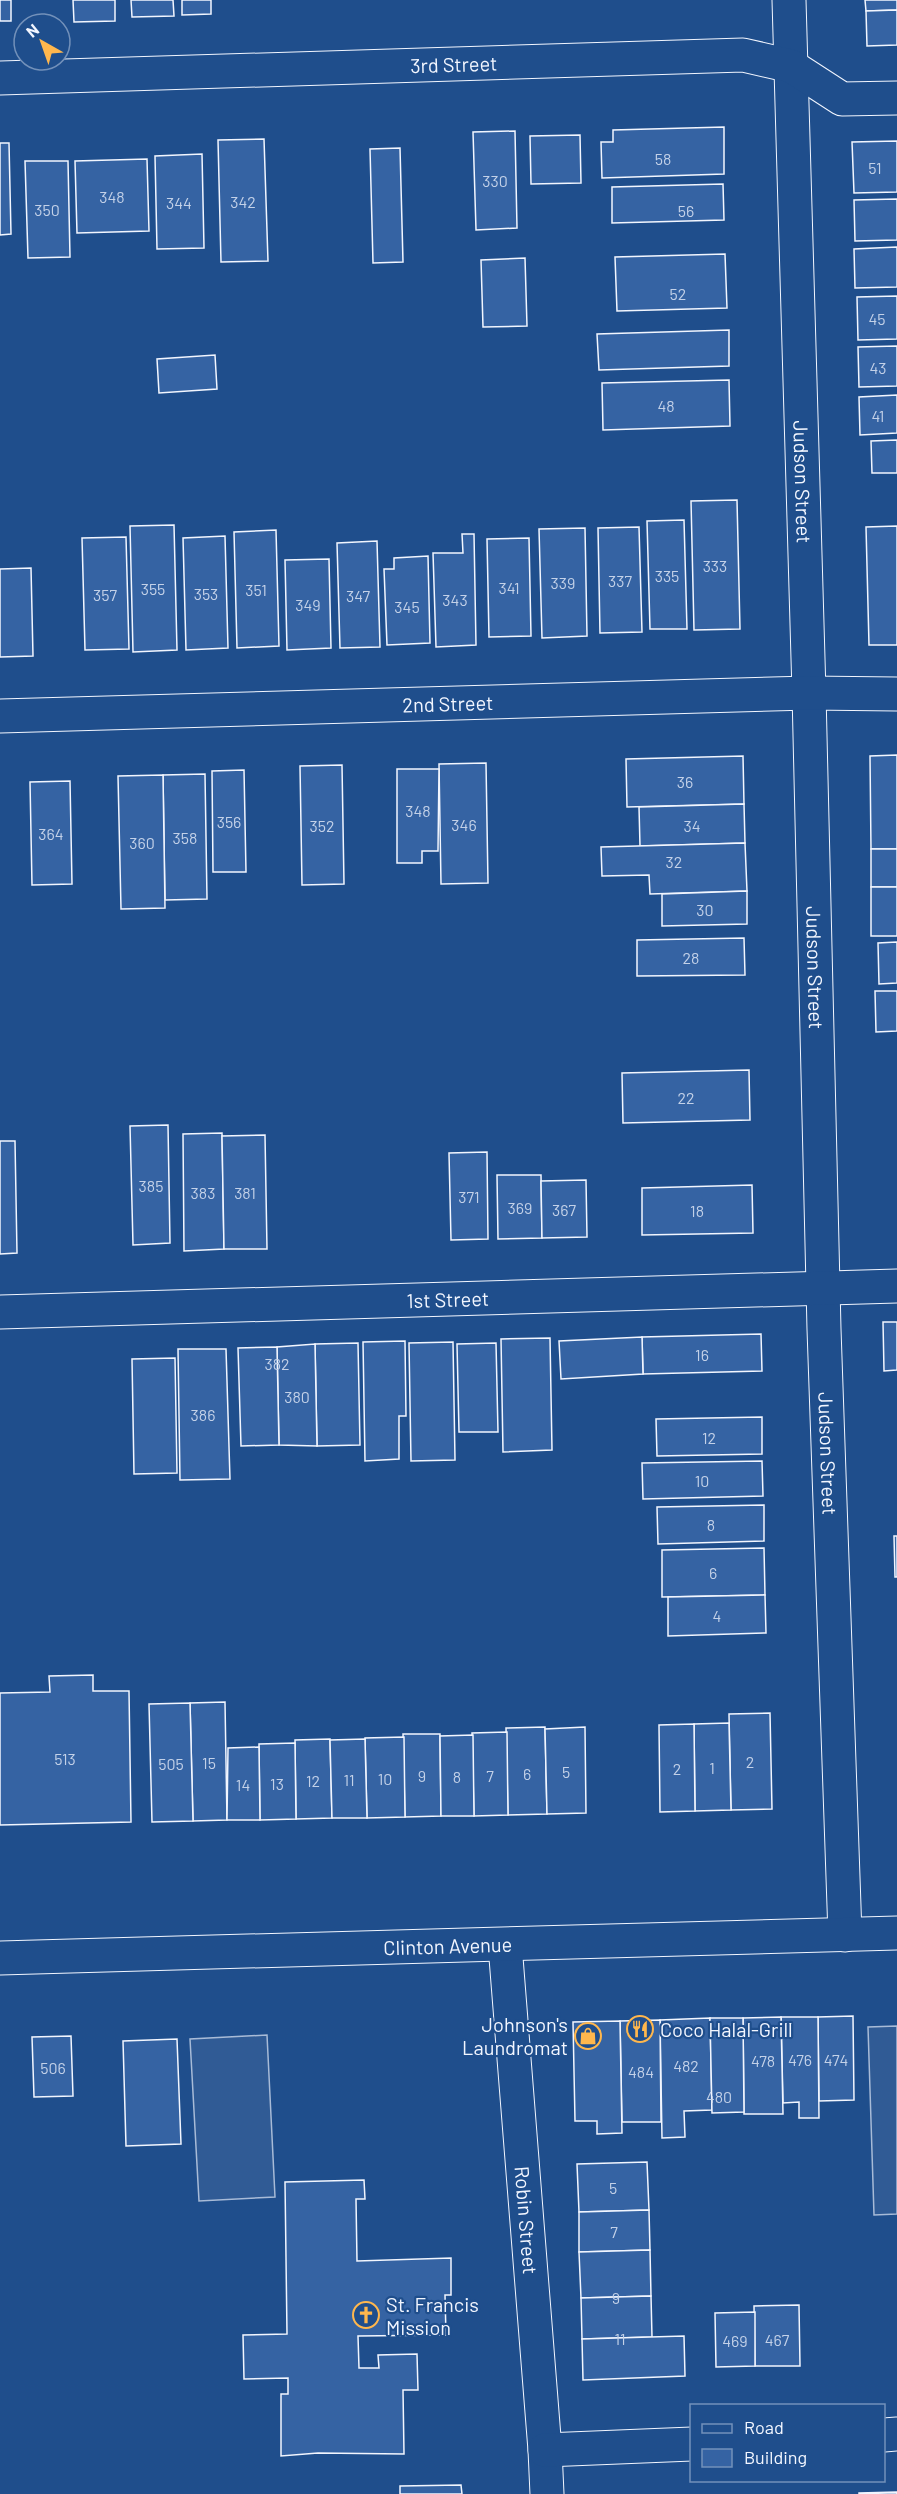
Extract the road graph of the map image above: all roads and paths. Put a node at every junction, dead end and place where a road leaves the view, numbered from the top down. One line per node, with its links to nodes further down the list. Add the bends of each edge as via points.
1 (789, 0): 2 (street, Judson Street)
2 (791, 66): 3 (street, 3rd Street, via 743,55); 4 (street, 3rd Street, via 842,99); 5 (street, Judson Street)
3 (0, 78)
4 (897, 98)
5 (809, 693): 6 (street, 2nd Street); 7 (street, 2nd Street); 9 (street, Judson Street)
6 (897, 694)
7 (0, 716)
8 (897, 1286): 9 (street, 1st Street)
9 (824, 1289): 10 (street, 1st Street); 12 (street, Judson Street)
10 (0, 1312)
11 (897, 1933): 12 (street, Clinton Avenue)
12 (845, 1935): 13 (street, Clinton Avenue)
13 (505, 1945): 14 (street, Clinton Avenue); 16 (street, Robin Street)
14 (0, 1958)
15 (690, 2444): 16 (street)
16 (545, 2450): 17 (street, Robin Street)
17 (547, 2494)

